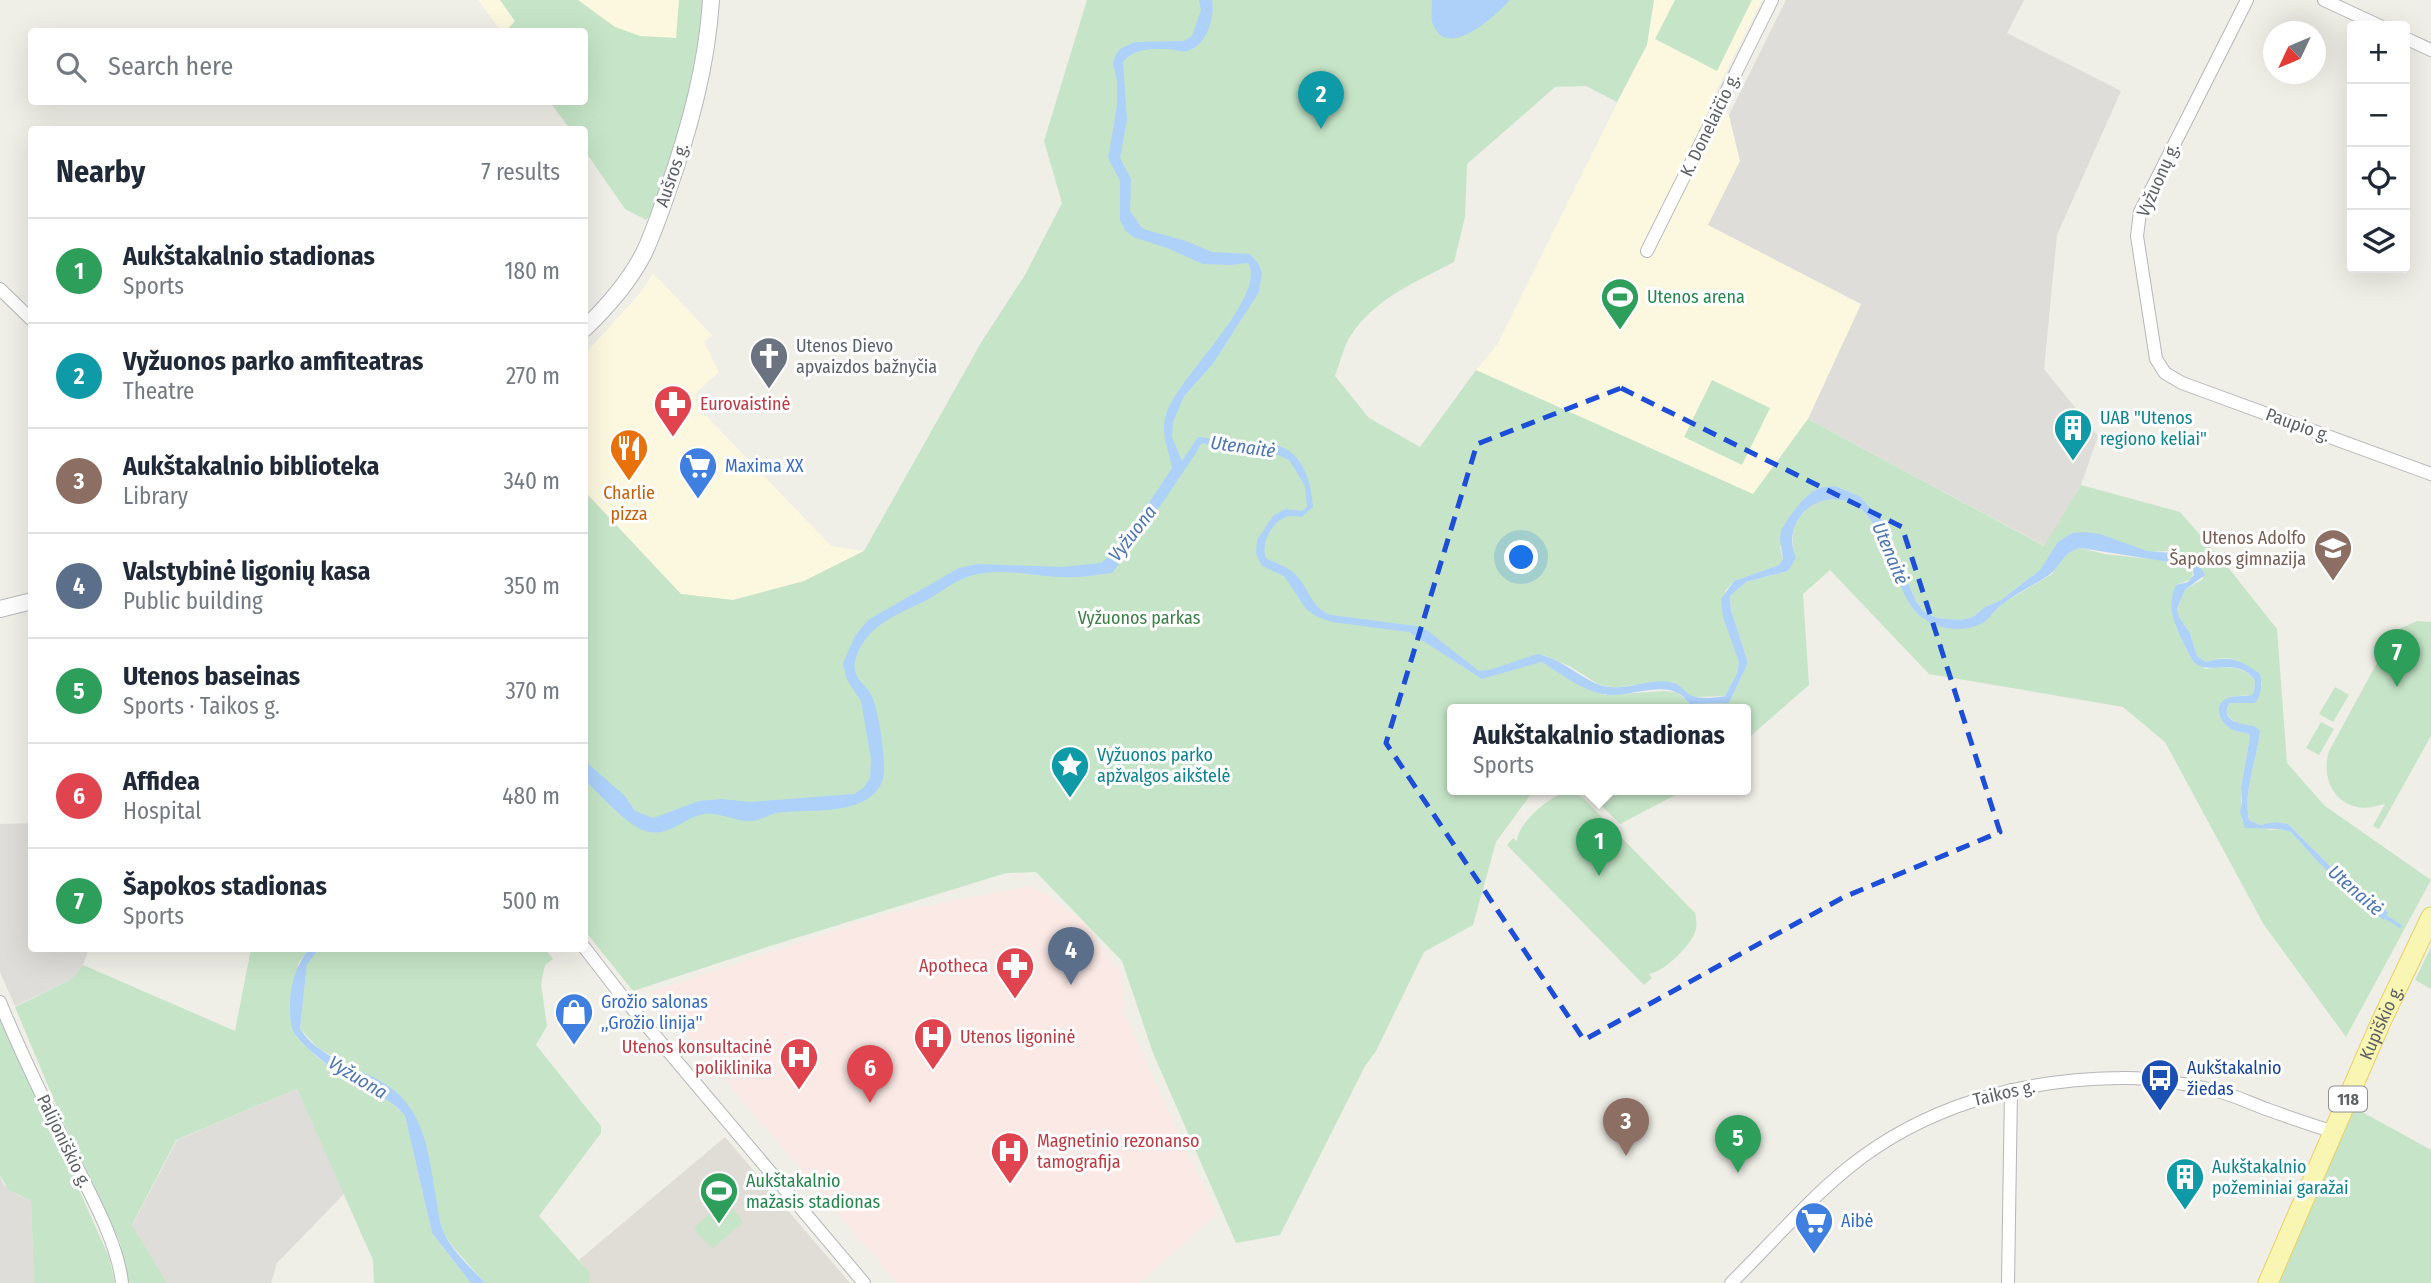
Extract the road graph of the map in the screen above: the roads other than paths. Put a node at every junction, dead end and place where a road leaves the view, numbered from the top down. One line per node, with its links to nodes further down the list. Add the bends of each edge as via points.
1 (711, 0): 11 (street, Aušros g., via 698,92 652,235 623,283)
2 (1772, 0): 8 (street, K. Donelaičio g.)
3 (2247, 0): 12 (street, Vyžuonų g., via 2140,212 2137,236 2153,348)
4 (2324, 0): 5 (street)
5 (2369, 21)
6 (2410, 40): 7 (street)
7 (2431, 50)
8 (1647, 251)
9 (0, 289): 10 (street)
10 (28, 316)
11 (588, 324)
12 (2165, 373): 13 (street, Paupio g.)
13 (2431, 474)
14 (28, 602): 15 (street)
15 (0, 609)
16 (2431, 917): 20 (main road, Kupiškio g. / 118)
17 (588, 952): 22 (street)
18 (0, 1002): 21 (street, Palijoniškio g., via 90,1193 116,1255)
19 (2011, 1090): 20 (street, Taikos g., via 2121,1077 2166,1082 2211,1089); 23 (street, Taikos g., via 1968,1101 1922,1121 1865,1155); 24 (street)
20 (2334, 1132): 25 (main road, Kupiškio g. / 118)
21 (122, 1283)
22 (864, 1283)
23 (1731, 1283)
24 (2008, 1283)
25 (2268, 1283)

